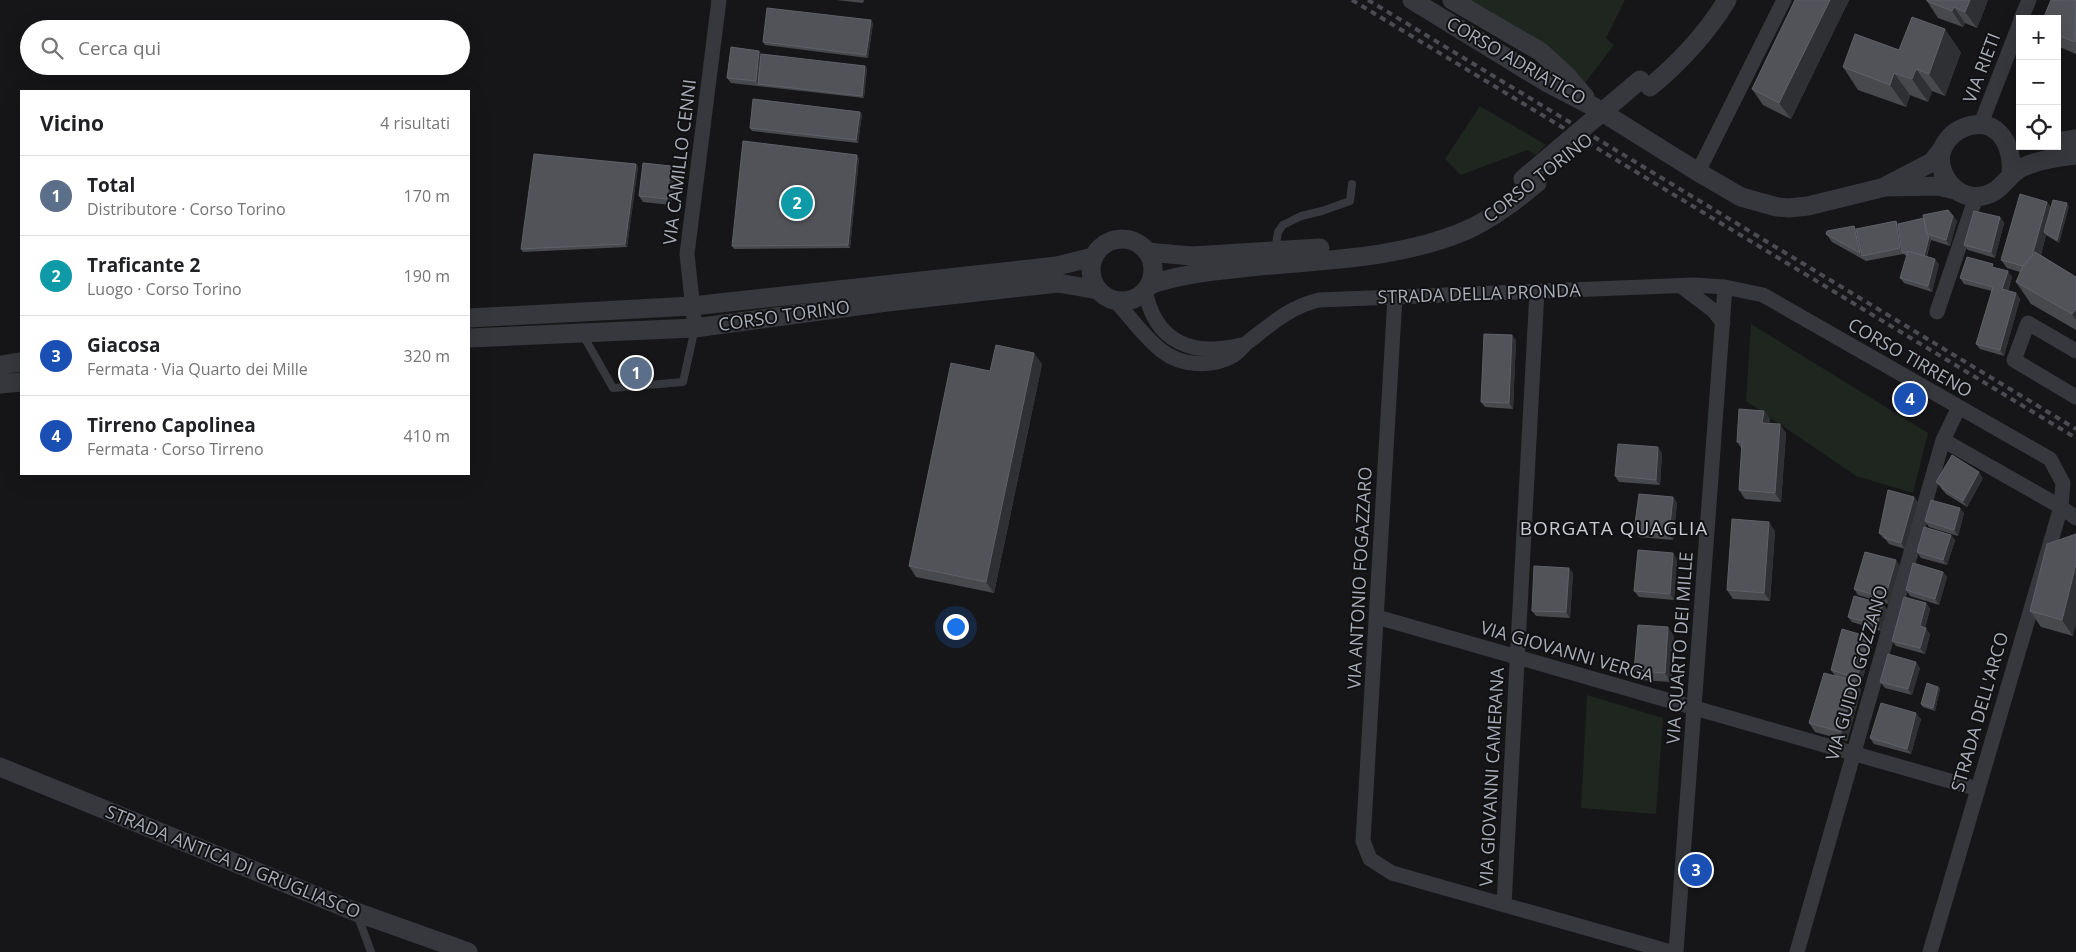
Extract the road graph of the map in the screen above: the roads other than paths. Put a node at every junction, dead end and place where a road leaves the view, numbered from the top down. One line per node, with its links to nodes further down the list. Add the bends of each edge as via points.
1 (719, 0): 34 (street, VIA CAMILLO CENNI, via 687,254)
2 (1412, 0): 11 (street, CORSO ADRIATICO, via 1546,82)
3 (1452, 0): 11 (street, CORSO ADRIATICO, via 1540,52)
4 (1713, 0): 10 (street, CORSO TORINO)
5 (1728, 0): 10 (street, CORSO TORINO, via 1680,60)
6 (1784, 0): 18 (street)
7 (2029, 0): 8 (street, VIA RIETI)
8 (2023, 15)
9 (2016, 33): 12 (street, VIA RIETI)
10 (1645, 84): 26 (street, CORSO TORINO, bridge, via 1530,181 1470,215 1429,230)
11 (1594, 107): 18 (street, CORSO ADRIATICO)
12 (1980, 126): 15 (street, via 1997,131); 16 (street, via 1957,131)
13 (2076, 138): 14 (street)
14 (2061, 141)
15 (2013, 143): 19 (street, via 2010,149)
16 (1942, 149): 21 (street, via 1932,162); 22 (street, via 1942,171)
17 (2076, 154): 19 (street, via 2034,163)
18 (1698, 172): 21 (street, CORSO ADRIATICO, via 1741,197 1789,208)
19 (2011, 174): 23 (street, via 1995,191)
20 (1352, 184): 26 (lane, via 1350,201 1283,225 1278,232)
21 (1884, 187): 22 (street, via 1938,186)
22 (1955, 190): 23 (street)
23 (1976, 197): 35 (street)
24 (1147, 252): 25 (street, CORSO TORINO, via 1139,244 1118,239 1106,243); 26 (street, CORSO TORINO); 28 (street, via 1153,268)
25 (1093, 257): 30 (street, via 1091,271); 34 (street, CORSO TORINO, via 1057,266)
26 (1275, 258): 28 (street, CORSO TORINO, via 1192,273)
27 (1681, 286): 29 (street, STRADA DELLA PRONDA); 31 (street, STRADA DELLA PRONDA); 37 (street, via 1714,311)
28 (1147, 287): 33 (street, CORSO TORINO, via 1136,298); 41 (street, STRADA DELLA PRONDA, via 1148,305 1157,322 1184,346 1213,350)
29 (1725, 287): 37 (street, VIA QUARTO DEI MILLE); 48 (street, CORSO TIRRENO, via 1763,295)
30 (1098, 290): 33 (street, CORSO TORINO); 38 (street, CORSO TORINO, via 1058,283)
31 (1537, 291): 32 (street, STRADA DELLA PRONDA); 54 (street, VIA GIOVANNI CAMERANA)
32 (1395, 297): 41 (street, STRADA DELLA PRONDA, via 1304,303); 53 (street, VIA ANTONIO FOGAZZARO)
33 (1115, 300): 41 (street, STRADA DELLA PRONDA, via 1156,346 1181,360 1197,363 1220,361 1235,355)
34 (692, 306): 36 (street, CORSO TORINO); 38 (street, VIA CAMILLO CENNI)
35 (1937, 312)
36 (470, 318)
37 (1723, 323): 55 (street, VIA QUARTO DEI MILLE)
38 (695, 328): 39 (street, CORSO TORINO); 39 (lane, via 683,382 613,388)
39 (582, 333): 40 (street, CORSO TORINO)
40 (470, 338)
41 (1245, 344)
42 (2076, 351): 47 (street, via 2028,323 2014,360)
43 (20, 362): 44 (street)
44 (0, 365)
45 (20, 382): 46 (street)
46 (0, 384)
47 (2076, 397)
48 (1959, 407): 49 (street, VIA GUIDO GOZZANO); 50 (street, CORSO TIRRENO, via 2050,459)
49 (1943, 440): 51 (street); 56 (street, VIA GUIDO GOZZANO)
50 (2063, 483): 51 (street, STRADA DELL'ARCO)
51 (2061, 506): 52 (street); 58 (street, STRADA DELL'ARCO)
52 (2076, 518)
53 (1377, 617): 54 (street, VIA GIOVANNI VERGA); 59 (street, VIA ANTONIO FOGAZZARO, via 1363,840 1370,859 1392,873)
54 (1518, 658): 55 (street, VIA GIOVANNI VERGA); 59 (street, VIA GIOVANNI CAMERANA)
55 (1694, 708): 56 (street, VIA GIOVANNI VERGA); 64 (street, VIA QUARTO DEI MILLE)
56 (1853, 753): 58 (street, VIA GIOVANNI VERGA); 65 (street, VIA GUIDO GOZZANO)
57 (0, 766): 60 (street, STRADA ANTICA DI GRUGLIASCO)
58 (1978, 789): 66 (street, STRADA DELL'ARCO)
59 (1504, 905): 63 (street)
60 (356, 912): 61 (lane); 62 (street, STRADA ANTICA DI GRUGLIASCO)
61 (371, 952)
62 (468, 952)
63 (1672, 952)
64 (1676, 952)
65 (1797, 952)
66 (1930, 952)

